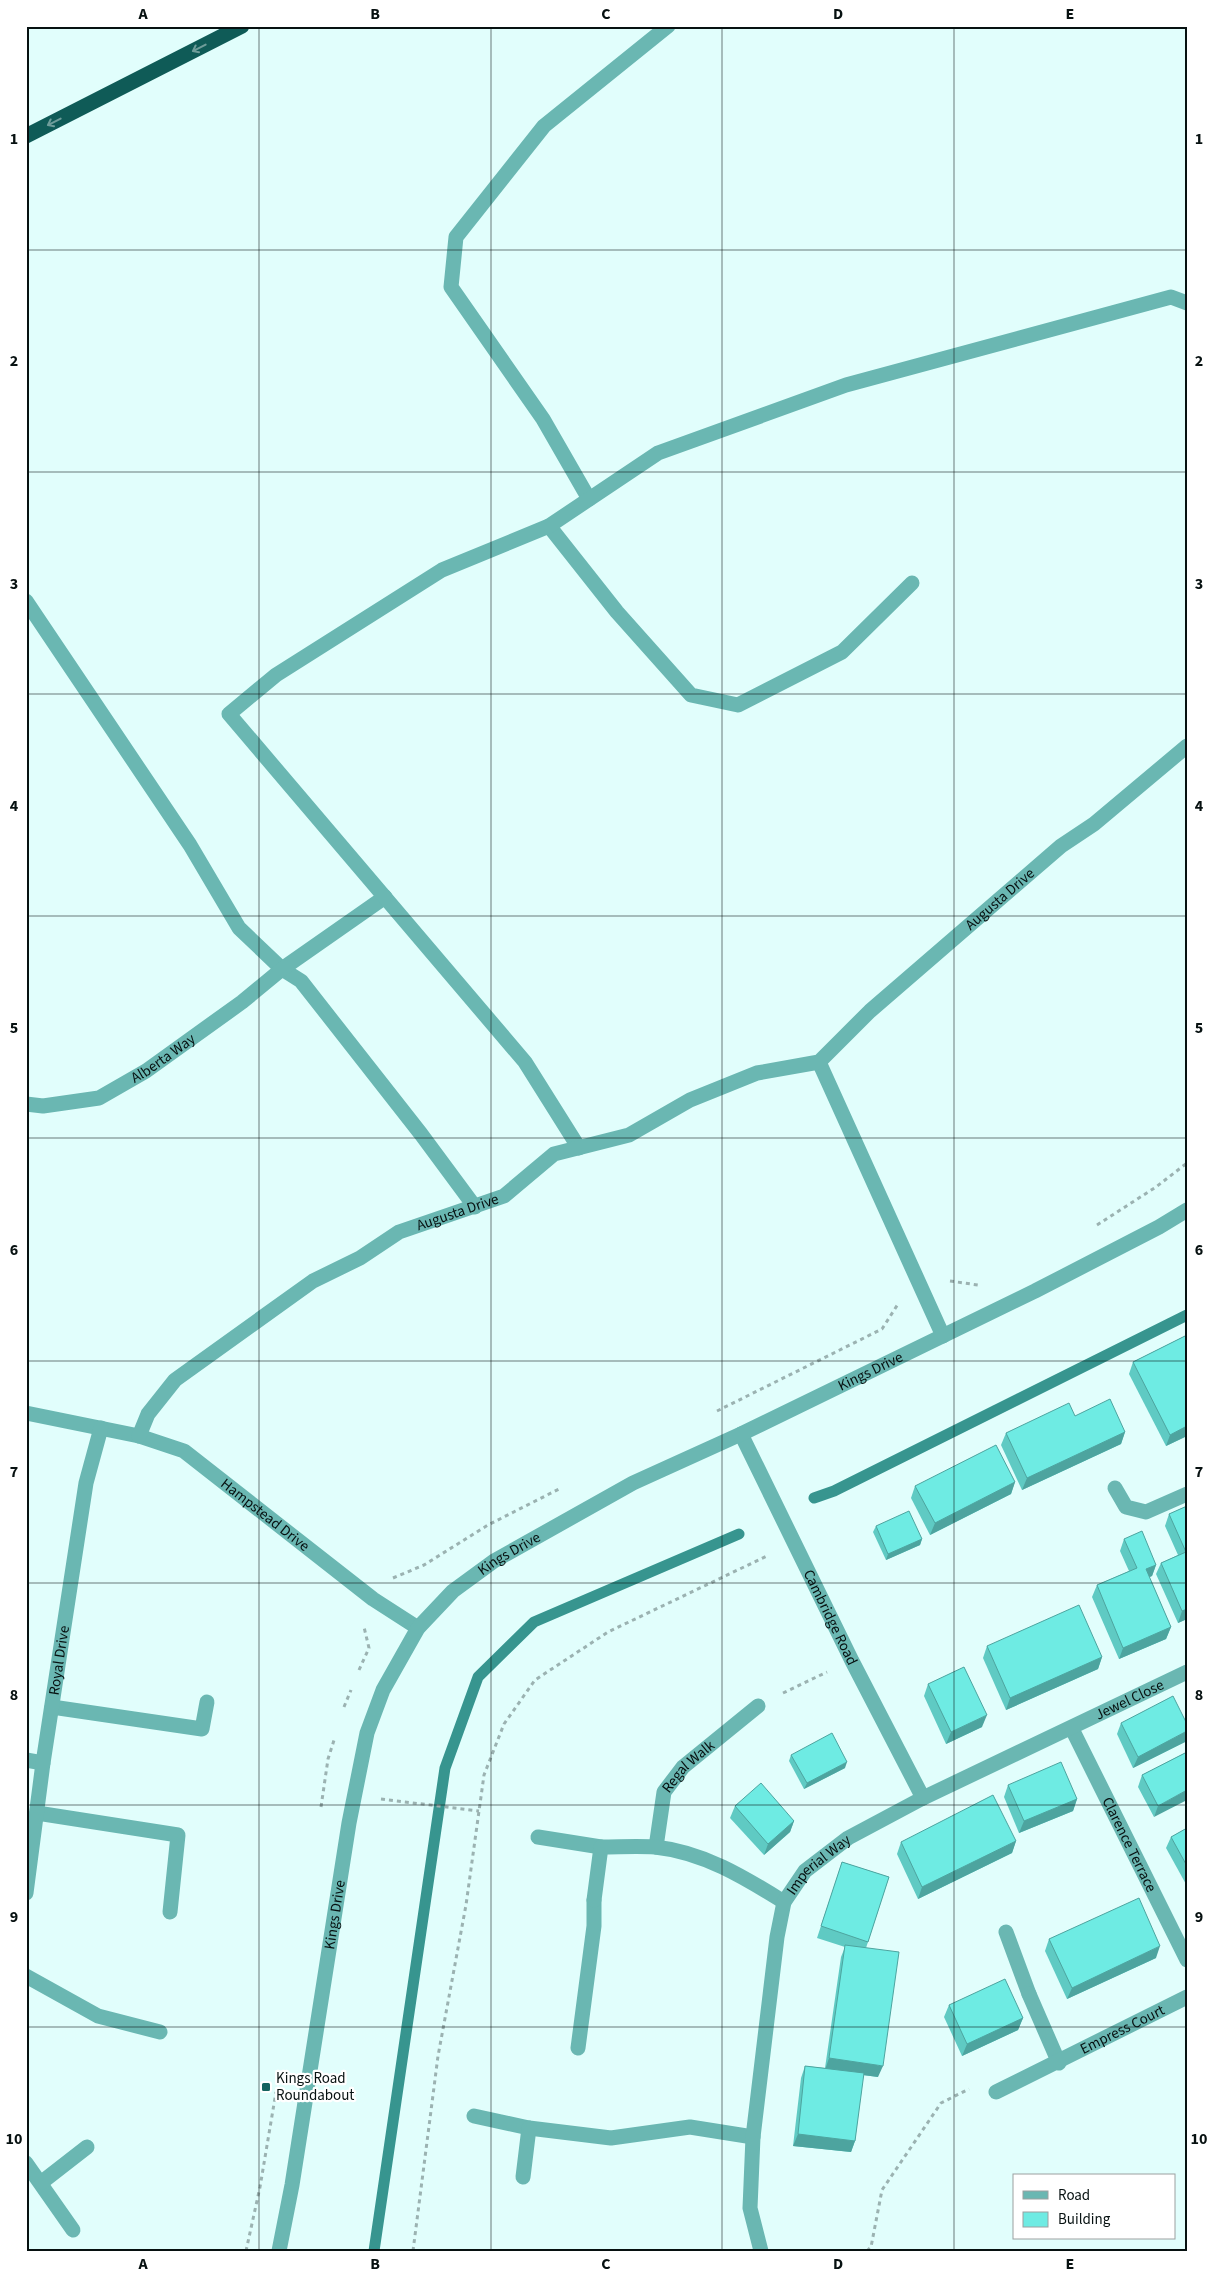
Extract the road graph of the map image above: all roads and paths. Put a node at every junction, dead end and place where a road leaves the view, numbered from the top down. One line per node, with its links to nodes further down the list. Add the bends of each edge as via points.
1 (242, 26): 3 (highway, one-way to 3)
2 (668, 26): 5 (street, via 544,126 456,237 451,287 543,419)
3 (26, 136)
4 (1187, 303): 5 (street, via 1171,297 846,385 658,453)
5 (589, 499): 6 (street)
6 (549, 526): 7 (street, via 617,612 691,695 738,705 842,652); 10 (street, via 442,570 276,675 229,714)
7 (912, 583)
8 (26, 601): 11 (street, via 190,845 239,928)
9 (1187, 746): 12 (street, Augusta Drive, via 1094,824 1054,852 870,1012)
10 (385, 897): 11 (street, Alberta Way); 14 (street, via 525,1062)
11 (282, 969): 13 (street, Alberta Way, via 146,1071 99,1098 43,1106); 16 (street, via 301,982)
12 (819, 1062): 14 (street, Augusta Drive, via 757,1073 690,1100 630,1135); 21 (street)
13 (26, 1104)
14 (579, 1148): 16 (street, Augusta Drive, via 554,1154 504,1196)
15 (1187, 1163): 18 (path)
16 (475, 1207): 25 (street, Augusta Drive, via 398,1232 360,1258 313,1281 175,1380 148,1414)
17 (1187, 1210): 21 (street, Kings Drive)
18 (1092, 1228)
19 (941, 1280): 20 (path, via 976,1286)
20 (984, 1282)
21 (943, 1336): 24 (street, Kings Drive)
22 (26, 1413): 23 (street, Hampstead Drive)
23 (101, 1428): 25 (street, Hampstead Drive); 33 (street, Royal Drive, via 86,1483)
24 (741, 1434): 28 (street, Kings Drive, via 634,1483 494,1561 453,1591); 29 (street, Cambridge Road)
25 (139, 1436): 28 (street, Hampstead Drive, via 184,1451 373,1600)
26 (1116, 1488): 27 (street, via 1126,1507 1146,1512)
27 (1187, 1494)
28 (418, 1628): 63 (street, Kings Drive, via 382,1690 367,1733 350,1814)
29 (852, 1660): 32 (path); 37 (street, Cambridge Road)
30 (1187, 1672): 34 (street, Jewel Close)
31 (207, 1702): 33 (street, via 202,1729)
32 (758, 1706): 43 (street, Regal Walk, via 683,1767 664,1792)
33 (52, 1707): 36 (street, Royal Drive)
34 (1072, 1729): 37 (street, Imperial Way); 48 (street, Clarence Terrace)
35 (26, 1760): 36 (street)
36 (43, 1763): 40 (street, Royal Drive)
37 (923, 1798): 45 (street, Imperial Way, via 848,1838 805,1871)
38 (416, 1804): 39 (path)
39 (479, 1811)
40 (37, 1813): 44 (street, Royal Drive); 46 (street, via 178,1835)
41 (538, 1837): 42 (street)
42 (601, 1847): 43 (street); 52 (street)
43 (656, 1847): 45 (street, via 734,1871)
44 (26, 1893)
45 (784, 1902): 57 (street, Imperial Way)
46 (170, 1912)
47 (1006, 1932): 53 (street)
48 (1187, 1960)
49 (26, 1976): 51 (street, via 98,2016)
50 (1187, 1997): 53 (street, Empress Court)
51 (160, 2032)
52 (578, 2048)
53 (1058, 2062): 54 (street, Empress Court)
54 (996, 2092): 65 (path, via 980,2083 942,2103 882,2190 871,2248)
55 (474, 2116): 56 (street)
56 (529, 2128): 57 (street, via 611,2138 690,2127); 60 (street)
57 (753, 2137): 64 (street, Imperial Way, via 750,2208)
58 (87, 2147): 61 (street)
59 (26, 2163): 61 (street)
60 (523, 2177)
61 (42, 2182): 62 (street)
62 (74, 2230)
63 (279, 2251)
64 (761, 2251)
65 (867, 2251)

